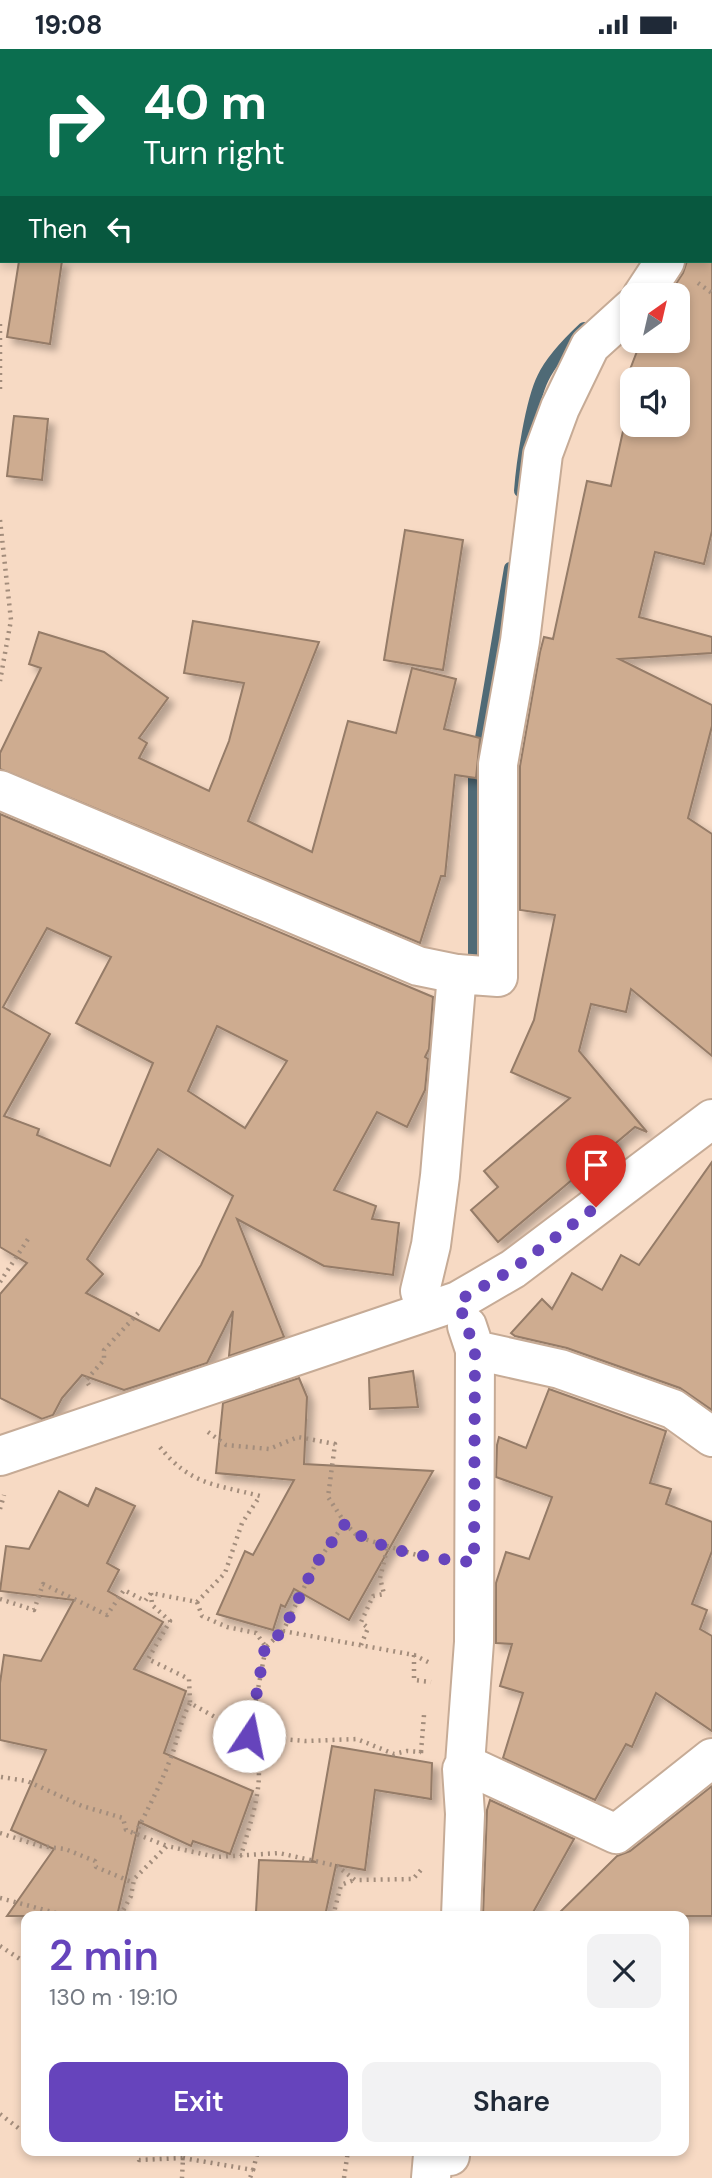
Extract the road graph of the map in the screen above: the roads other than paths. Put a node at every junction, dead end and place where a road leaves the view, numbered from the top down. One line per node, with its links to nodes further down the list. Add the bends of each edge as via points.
1 (664, 263): 2 (street)
2 (651, 283)
3 (620, 319): 5 (street, via 590,346 544,454 520,641 498,764 498,977)
4 (0, 790): 5 (street, via 418,966)
5 (470, 975): 7 (street, via 431,1245 420,1291)
6 (712, 1119): 7 (street, via 513,1269)
7 (442, 1306): 8 (street); 10 (street, via 92,1425)
8 (475, 1350): 9 (street, via 560,1369 673,1409); 12 (street, via 473,1683)
9 (712, 1437)
10 (9, 1445)
11 (712, 1758): 12 (street, via 616,1834)
12 (464, 1767): 13 (street)
13 (461, 1911)

